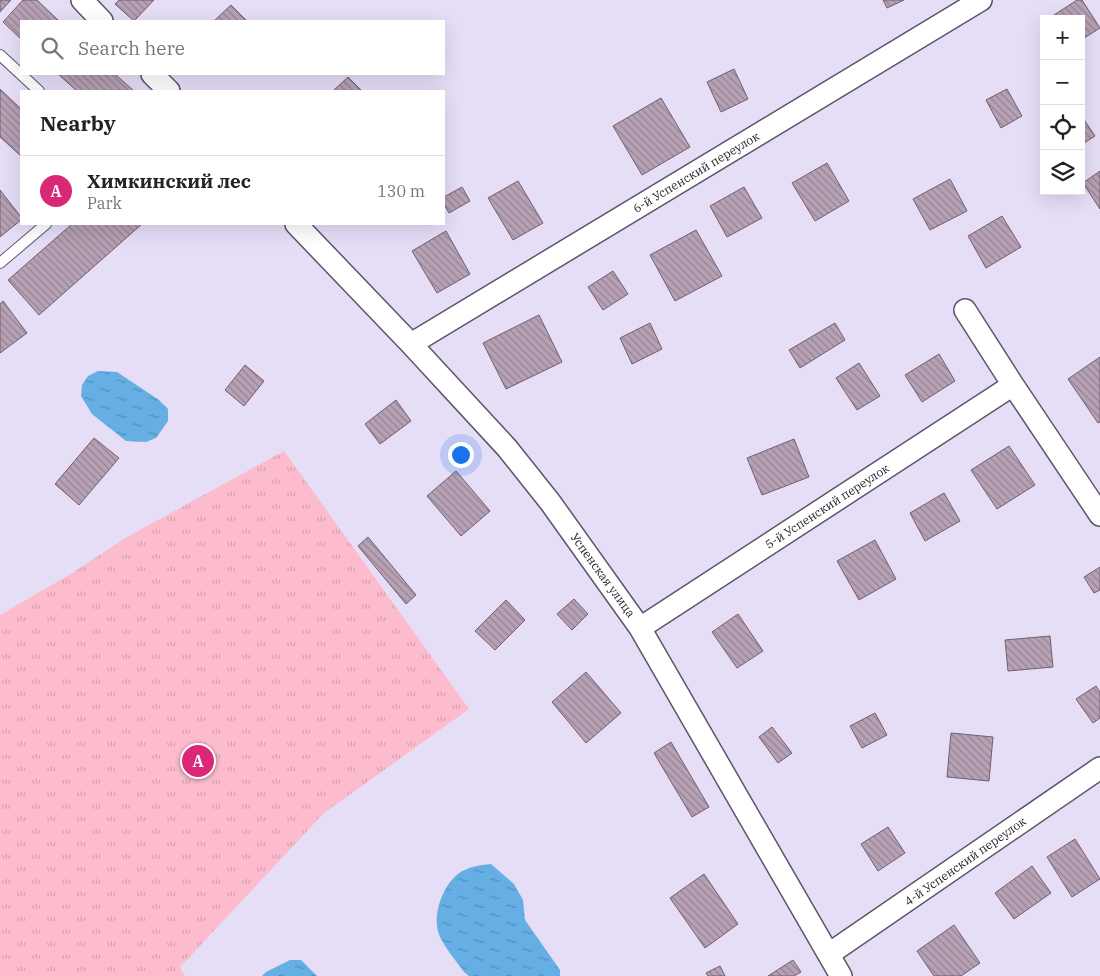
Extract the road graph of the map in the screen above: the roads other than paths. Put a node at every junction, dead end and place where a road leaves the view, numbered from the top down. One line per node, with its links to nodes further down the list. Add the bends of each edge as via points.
1 (82, 0): 3 (street)
2 (981, 0): 14 (street, 6-й Успенский переулок)
3 (101, 20)
4 (0, 55): 5 (lane)
5 (20, 73)
6 (22, 75): 8 (lane)
7 (153, 75): 9 (street)
8 (38, 90)
9 (168, 90)
10 (45, 225): 12 (lane)
11 (297, 225): 14 (street, Успенская улица)
12 (0, 263)
13 (966, 310): 15 (street)
14 (411, 344): 17 (street, Успенская улица, via 526,471)
15 (1013, 385): 16 (street); 17 (street, 5-й Успенский переулок)
16 (1100, 515)
17 (640, 628): 19 (street, Успенская улица)
18 (1100, 768): 19 (street, 4-й Успенский переулок)
19 (829, 954): 20 (street, Успенская улица)
20 (841, 976)

